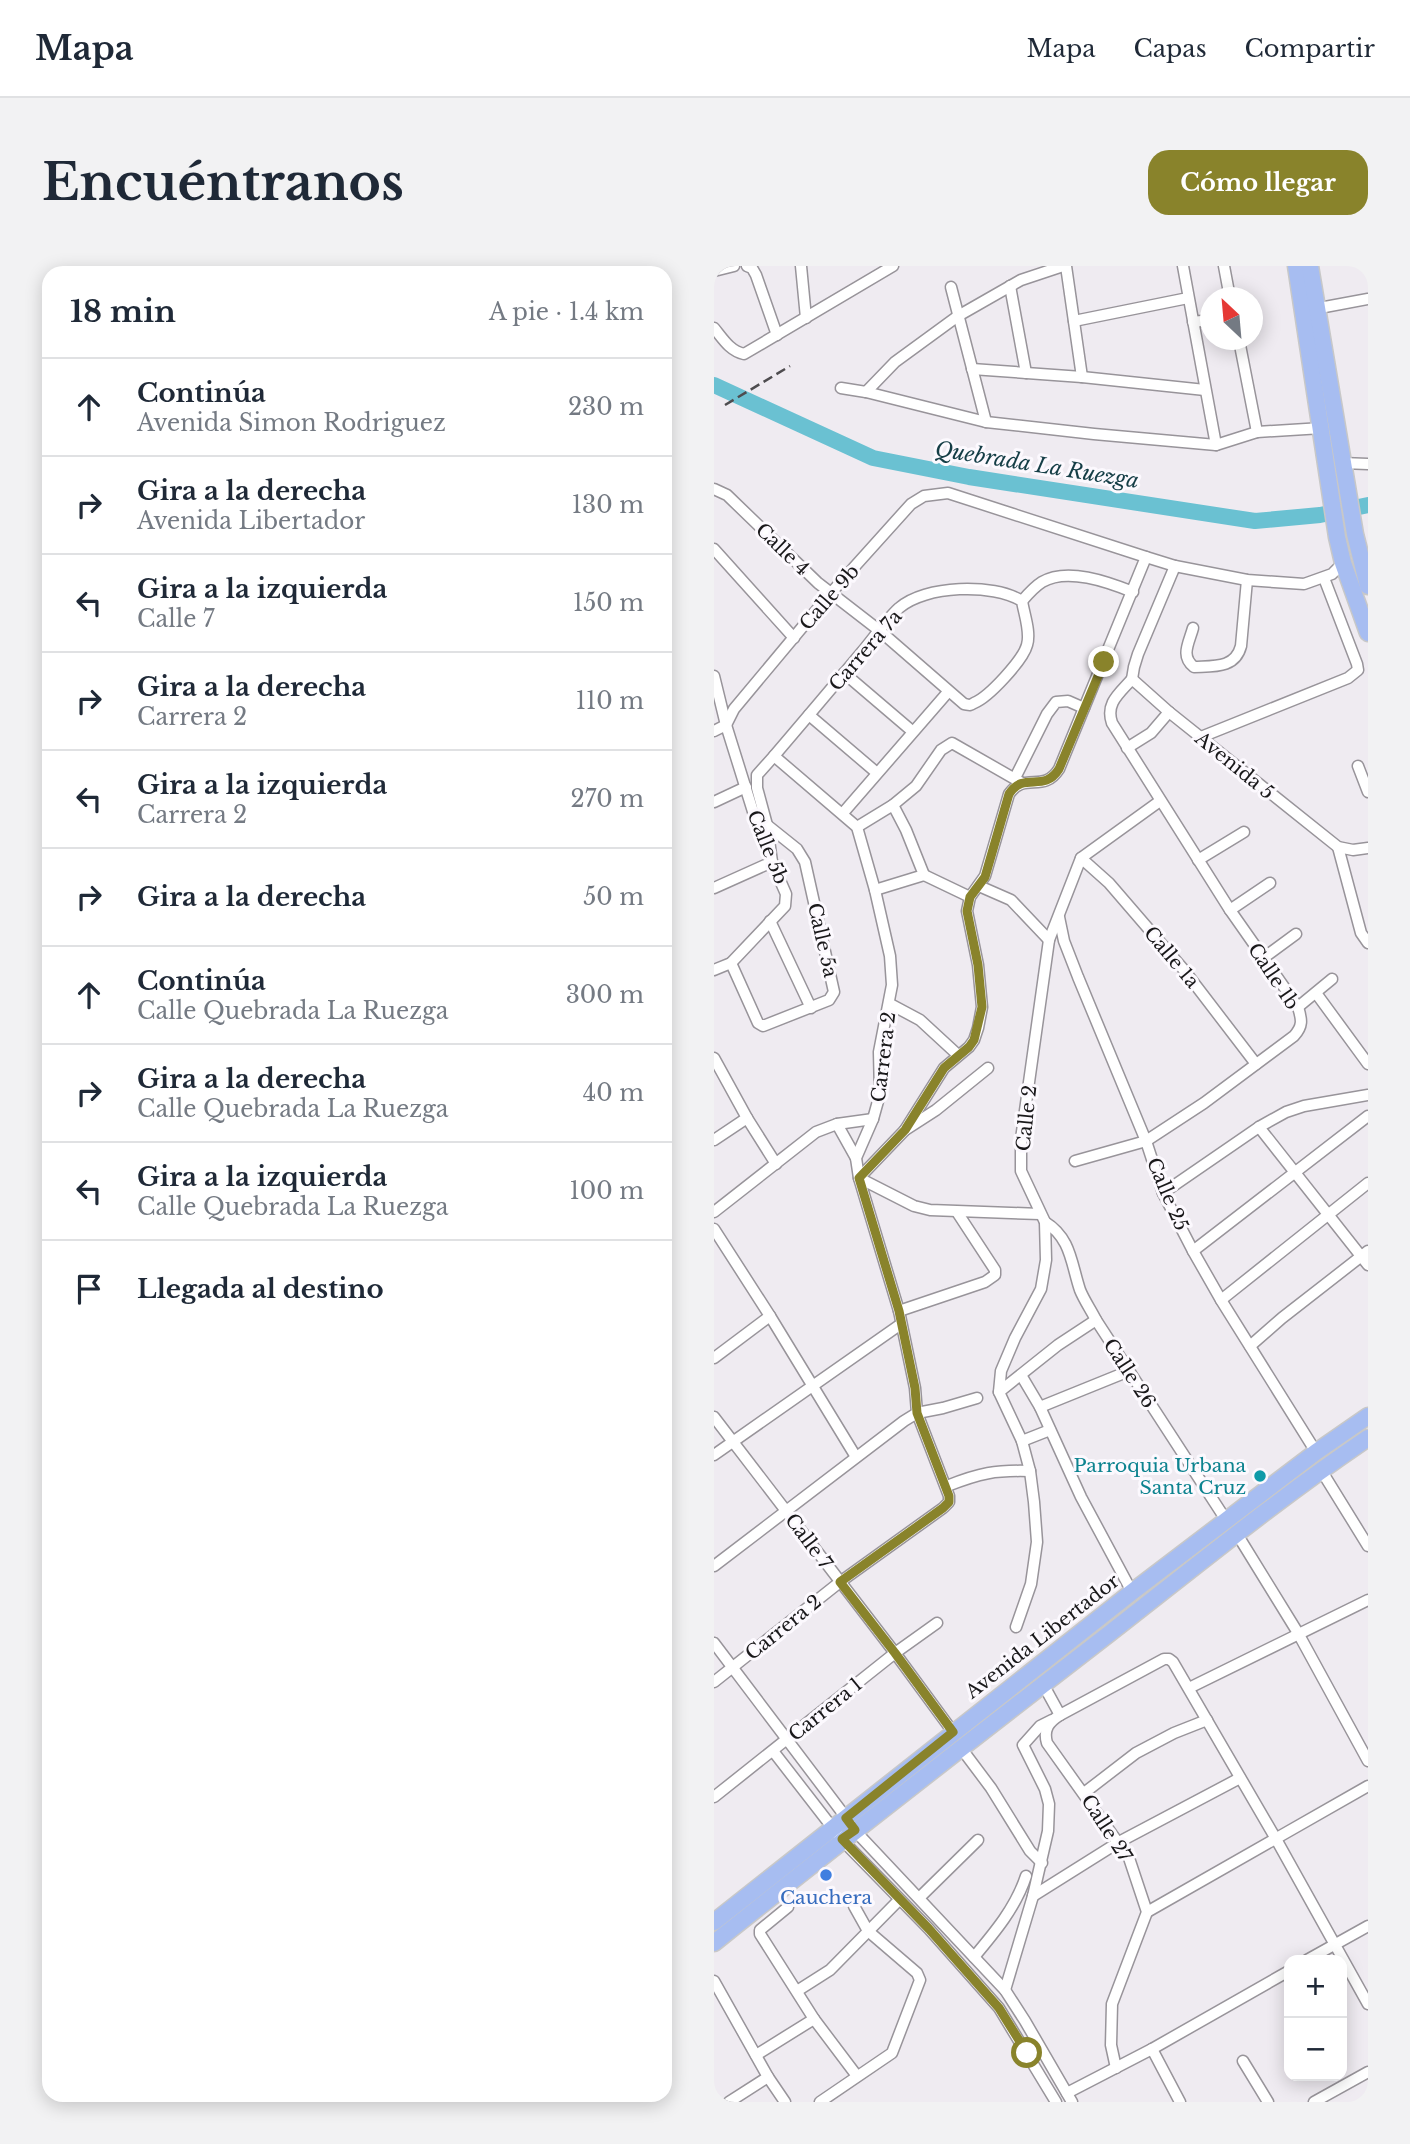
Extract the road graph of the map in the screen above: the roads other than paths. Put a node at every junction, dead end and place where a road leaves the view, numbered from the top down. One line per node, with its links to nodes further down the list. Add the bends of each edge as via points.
1 (734, 266): 10 (street)
2 (747, 266): 23 (street, via 756,275)
3 (801, 266): 18 (street)
4 (893, 266): 18 (street)
5 (1065, 266): 11 (street); 19 (street)
6 (1183, 266): 14 (street)
7 (1224, 266): 13 (street)
8 (1296, 266): 16 (main road)
9 (1310, 266): 16 (main road)
10 (714, 271)
11 (1010, 286): 17 (street); 26 (street)
12 (951, 287): 17 (street)
13 (1228, 287)
14 (1188, 298): 19 (street); 21 (street)
15 (1368, 299): 16 (street)
16 (1310, 310): 32 (main road); 36 (main road)
17 (958, 316): 25 (street); 30 (street, via 895,362)
18 (806, 318): 23 (street)
19 (1074, 321): 27 (street)
20 (1200, 321): 21 (street)
21 (1193, 322): 29 (street)
22 (714, 328): 23 (street, via 729,346 744,354)
23 (777, 335)
24 (1241, 350): 33 (street)
25 (972, 369): 26 (street); 31 (street)
26 (1026, 373): 27 (street)
27 (1082, 377): 29 (street)
28 (841, 388): 30 (street)
29 (1205, 390): 34 (street)
30 (866, 392): 31 (street)
31 (986, 422): 34 (street)
32 (1322, 428): 33 (street); 36 (main road)
33 (1257, 432): 34 (street)
34 (1216, 445)
35 (1368, 464): 36 (street)
36 (1338, 472): 39 (main road); 41 (main road, via 1337,537)
37 (714, 489): 47 (street, Calle 4, via 727,495)
38 (714, 549): 52 (street)
39 (1363, 549): 45 (main road)
40 (1146, 557): 42 (street); 46 (street); 47 (street, Calle 9b, via 948,493 924,496 911,504)
41 (1343, 563): 43 (street); 51 (main road)
42 (1175, 566): 44 (street); 55 (street)
43 (1324, 578): 44 (street, via 1304,584); 63 (street, via 1358,670)
44 (1247, 580): 49 (street, via 1241,646 1235,660 1194,667 1185,654)
45 (1367, 580)
46 (1133, 592): 48 (street, via 1088,577 1061,577 1044,580); 57 (street)
47 (830, 594): 50 (street, Calle 4); 52 (street, Calle 9b)
48 (1022, 601): 50 (street, Carrera 7a, via 997,591 929,593 900,607); 56 (street, via 1028,631 1021,657 971,705)
49 (1193, 628)
50 (880, 631): 53 (street, Carrera 7a); 56 (street, Calle 4)
51 (1368, 634)
52 (794, 638): 60 (street, Calle 9b, via 734,709)
53 (844, 673): 59 (street, Carrera 7a); 62 (street)
54 (714, 676): 60 (street, Calle 5b)
55 (1132, 679): 58 (street, Avenida 5); 64 (street, Calle 1b, via 1114,700 1109,714)
56 (948, 691): 62 (street)
57 (1084, 708): 68 (street, via 1054,778); 68 (street, via 1056,702)
58 (1169, 712): 63 (street, Avenida 5); 64 (street, via 1151,733)
59 (809, 715): 65 (street, Carrera 7a); 67 (street)
60 (726, 725): 61 (street); 69 (street, Calle 5b)
61 (714, 731)
62 (912, 732): 67 (street)
63 (1201, 737): 78 (street, Avenida 5)
64 (1128, 748): 71 (street, Calle 1b)
65 (774, 756): 74 (street, Carrera 2); 75 (street, Carrera 7a, via 756,782)
66 (1359, 766): 70 (street)
67 (877, 773): 74 (street)
68 (1018, 780): 73 (street, via 952,743 941,750 916,786); 85 (street, via 1009,794)
69 (746, 787): 72 (street); 82 (street, Calle 5b)
70 (1368, 792)
71 (1160, 801): 80 (street); 81 (street, Calle 1b)
72 (714, 802)
73 (893, 805): 76 (street); 83 (street)
74 (843, 813): 76 (street, Carrera 2)
75 (767, 825): 82 (street, Carrera 7a); 102 (street, Calle 5a, via 797,849 805,862 834,986 829,1000)
76 (857, 827): 87 (street, Carrera 2)
77 (1244, 832): 81 (street)
78 (1338, 847): 79 (street); 94 (street, via 1361,933)
79 (1368, 848)
80 (1081, 858): 90 (street, Calle 2); 106 (street, Calle 1a, via 1109,883 1184,970)
81 (1198, 860): 89 (street, Calle 1b)
82 (772, 862): 86 (street); 91 (street, Calle 5b, via 787,899)
83 (923, 875): 87 (street); 88 (street)
84 (1270, 883): 89 (street)
85 (979, 886): 88 (street); 93 (street, via 1011,900)
86 (714, 888)
87 (875, 890): 100 (street, Carrera 2, via 890,957)
88 (970, 897): 104 (street, via 967,911 982,1007 974,1040)
89 (1230, 910): 95 (street, Calle 1b)
90 (1059, 917): 93 (street, Calle 2); 117 (street, Calle 25, via 1077,977)
91 (770, 921): 96 (street); 102 (street)
92 (1296, 933): 95 (street)
93 (1049, 940): 128 (street, Calle 2, via 1021,1139 1021,1171)
94 (1368, 943)
95 (1262, 959): 101 (street, Calle 1b)
96 (731, 963): 97 (street); 102 (street, Calle 5a, via 763,1026)
97 (714, 970)
98 (1332, 979): 99 (street)
99 (1316, 993): 101 (street); 103 (street)
100 (890, 1004): 104 (street, via 920,1020); 112 (street, Carrera 2, via 881,1037 880,1094)
101 (1298, 1007): 106 (street, Calle 1b, via 1301,1028)
102 (811, 1008)
103 (1364, 1050): 107 (street)
104 (958, 1055): 115 (street, via 929,1088)
105 (715, 1063): 111 (street)
106 (1256, 1064): 117 (street, Calle 1b)
107 (1368, 1064)
108 (988, 1068): 115 (street)
109 (1368, 1095): 114 (street, via 1304,1106)
110 (1368, 1116): 121 (street)
111 (747, 1118): 116 (street); 120 (street)
112 (873, 1119): 113 (street); 118 (street, Carrera 2)
113 (837, 1124): 118 (street); 120 (street, via 817,1132)
114 (1259, 1127): 121 (street); 124 (street)
115 (905, 1130): 122 (street)
116 (715, 1138)
117 (1146, 1141): 119 (street, Calle 1b); 124 (street, Calle 25)
118 (856, 1158): 122 (street)
119 (1075, 1161)
120 (776, 1164): 125 (street)
121 (1295, 1174): 127 (street); 130 (street)
122 (859, 1178): 126 (street, via 914,1206); 133 (street)
123 (1368, 1184): 127 (street)
124 (1163, 1193): 130 (street, Calle 25)
125 (714, 1212)
126 (957, 1212): 128 (street); 133 (street, via 995,1275)
127 (1327, 1215): 131 (street); 132 (street)
128 (1043, 1218): 135 (street, Calle 26, via 1063,1237); 142 (street, Calle 2, via 1046,1260 1041,1289 1001,1371)
129 (714, 1229): 134 (street)
130 (1193, 1251): 132 (street, Calle 25)
131 (1366, 1258): 137 (street)
132 (1221, 1300): 137 (street, Calle 25)
133 (899, 1311): 136 (street)
134 (770, 1315): 138 (street); 141 (street)
135 (1096, 1320): 139 (street, Calle 26); 140 (street)
136 (901, 1324): 141 (street); 145 (street)
137 (1250, 1346): 152 (street, Calle 25)
138 (714, 1358)
139 (1129, 1371): 144 (street); 159 (street, Calle 26)
140 (1021, 1375): 142 (street); 144 (street)
141 (812, 1388): 150 (street); 154 (street)
142 (999, 1392): 151 (street)
143 (977, 1398): 145 (street)
144 (1040, 1407): 148 (street)
145 (917, 1413): 154 (street); 157 (street)
146 (1368, 1416): 152 (main road, Avenida Libertador)
147 (714, 1417): 150 (street, Calle 7)
148 (1050, 1430): 151 (street); 164 (street)
149 (1368, 1438): 155 (main road, Avenida Libertador)
150 (732, 1441): 153 (street); 158 (street, Calle 7)
151 (1022, 1441): 156 (street)
152 (1316, 1452): 159 (main road, Avenida Libertador)
153 (714, 1455)
154 (856, 1457): 158 (street)
155 (1321, 1470): 160 (main road, Avenida Libertador); 161 (street)
156 (1030, 1471): 157 (street, via 987,1472); 167 (street, via 1037,1542 1031,1584)
157 (947, 1486): 163 (street, Carrera 2, via 949,1502 943,1508)
158 (785, 1510): 162 (street); 163 (street, Calle 7)
159 (1226, 1520): 164 (main road, Avenida Libertador)
160 (1237, 1534): 168 (street); 173 (main road, Avenida Libertador)
161 (1368, 1546)
162 (714, 1566)
163 (840, 1582): 170 (street, Calle 7); 171 (street, Carrera 2)
164 (1132, 1592): 177 (main road, Avenida Libertador)
165 (1368, 1600): 168 (street)
166 (937, 1622): 170 (street, Carrera 1)
167 (1016, 1626)
168 (1298, 1633): 174 (street); 181 (street)
169 (714, 1643): 171 (street)
170 (895, 1653): 177 (street, Calle 7); 178 (street, Carrera 1)
171 (732, 1667): 172 (street, Carrera 2); 178 (street)
172 (714, 1682)
173 (1043, 1684): 175 (street, Calle 27); 179 (main road, Avenida Libertador)
174 (1189, 1688): 175 (street, via 1173,1662 1164,1659); 176 (street)
175 (1056, 1718): 184 (street, Calle 27, via 1045,1734 1047,1743); 190 (street, via 1040,1726 1023,1745 1048,1796)
176 (1208, 1720): 182 (street); 184 (street, via 1136,1753)
177 (953, 1732): 186 (main road, Avenida Libertador)
178 (787, 1740): 180 (street, Carrera 1); 186 (street)
179 (961, 1748): 186 (main road, Avenida Libertador); 190 (street)
180 (773, 1751): 185 (street, Carrera 1); 186 (street)
181 (1368, 1761)
182 (1240, 1778): 187 (street); 189 (street)
183 (1368, 1786): 187 (street)
184 (1084, 1793): 189 (street, Calle 27)
185 (714, 1797)
186 (844, 1829): 193 (street); 194 (street); 198 (main road, Avenida Libertador); 201 (main road, Avenida Libertador)
187 (1276, 1839): 197 (street); 202 (street)
188 (978, 1840): 193 (street)
189 (1119, 1842): 192 (street); 197 (street, Calle 27)
190 (1042, 1863): 192 (street)
191 (1026, 1876): 204 (street, via 1010,1911)
192 (1033, 1896): 207 (street)
193 (919, 1898): 204 (street)
194 (899, 1900): 200 (street); 222 (street, via 999,2008)
195 (854, 1906): 200 (street)
196 (789, 1908): 208 (street, via 760,1932)
197 (1147, 1912): 214 (street, via 1112,2004 1111,2045)
198 (714, 1923)
199 (1368, 1926): 202 (street)
200 (868, 1931): 208 (street, via 830,1970); 216 (street, via 917,1973 919,1980 892,2053)
201 (714, 1943)
202 (1334, 1945): 203 (street); 209 (street)
203 (1316, 1955)
204 (974, 1957): 207 (street)
205 (1284, 1974): 211 (street)
206 (714, 1981): 212 (street)
207 (1005, 1990): 218 (street)
208 (797, 1991): 210 (street)
209 (1368, 2004)
210 (814, 2019): 212 (street); 216 (street)
211 (1152, 2049): 214 (street); 223 (street)
212 (756, 2055): 217 (street)
213 (1243, 2061): 224 (street)
214 (1116, 2068): 218 (street)
215 (1368, 2072): 225 (street)
216 (857, 2076): 221 (street)
217 (768, 2077): 219 (street); 220 (street)
218 (1069, 2098)
219 (729, 2102)
220 (785, 2102)
221 (820, 2102)
222 (1056, 2102)
223 (1180, 2102)
224 (1268, 2102)
225 (1314, 2102)

